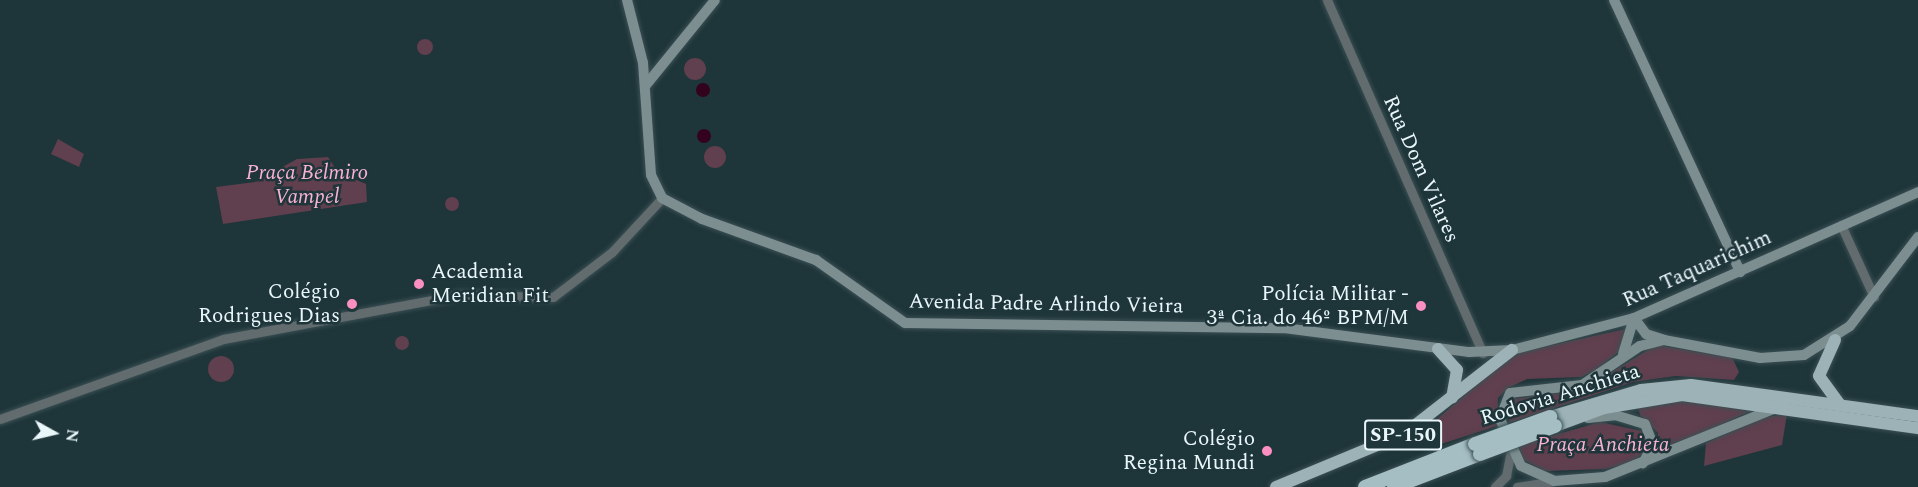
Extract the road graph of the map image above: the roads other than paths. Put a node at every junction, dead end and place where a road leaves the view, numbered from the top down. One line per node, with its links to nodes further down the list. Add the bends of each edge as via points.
1 (627, 0): 6 (main road)
2 (715, 0): 7 (main road)
3 (1327, 0): 21 (street, Rua Dom Vilares)
4 (1614, 0): 8 (main road)
5 (1620, 0): 8 (main road)
6 (643, 63): 7 (main road); 9 (main road)
7 (649, 74): 9 (main road)
8 (1650, 77): 14 (main road)
9 (645, 90): 11 (main road, via 651,175)
10 (1918, 192): 12 (main road, Rua Taquarichim)
11 (662, 198): 19 (main road, Avenida Padre Arlindo Vieira, via 702,219 816,260 904,322 1284,328); 27 (street, via 612,252 553,297 459,295 222,339)
12 (1841, 225): 14 (main road, Rua Taquarichim); 15 (street)
13 (1918, 237): 15 (main road)
14 (1740, 272): 16 (main road, Rua Taquarichim)
15 (1874, 297): 18 (main road)
16 (1634, 318): 17 (main road, via 1642,332); 20 (main road, Rua Taquarichim); 22 (main road, via 1632,339)
17 (1664, 340): 18 (main road, via 1760,358 1804,355); 22 (main road)
18 (1835, 340): 25 (highway, via 1819,376 1827,394)
19 (1438, 349): 21 (main road, Avenida Padre Arlindo Vieira); 23 (highway, via 1457,370)
20 (1512, 350): 21 (main road, Rua Taquarichim); 23 (highway, SP-150)
21 (1483, 353)
22 (1619, 359): 32 (main road, via 1582,385 1510,393 1500,419)
23 (1449, 402): 35 (highway, SP-150, via 1398,438)
24 (1786, 406): 28 (highway, Rodovia Anchieta / SP-150, via 1682,395); 30 (highway, Rodovia Anchieta / SP-150); 33 (main road, via 1730,424)
25 (1841, 406): 26 (highway, Rodovia Anchieta / SP-150); 29 (highway, Rodovia Anchieta / SP-150, via 1672,385)
26 (1918, 416)
27 (0, 419)
28 (1574, 419): 29 (highway, Rodovia Anchieta / SP-150); 33 (main road, via 1616,415 1646,424 1653,445)
29 (1553, 421): 31 (highway, Rodovia Anchieta / SP-150, bridge)
30 (1918, 428)
31 (1478, 449): 36 (highway, Rodovia Anchieta / SP-150); 37 (highway, Rodovia Anchieta / SP-150)
32 (1511, 451): 34 (main road, via 1526,471); 38 (street, via 1506,476)
33 (1642, 464): 34 (main road, via 1596,479)
34 (1554, 480): 39 (street)
35 (1276, 487)
36 (1365, 487)
37 (1394, 487)
38 (1495, 487)
39 (1518, 487)

